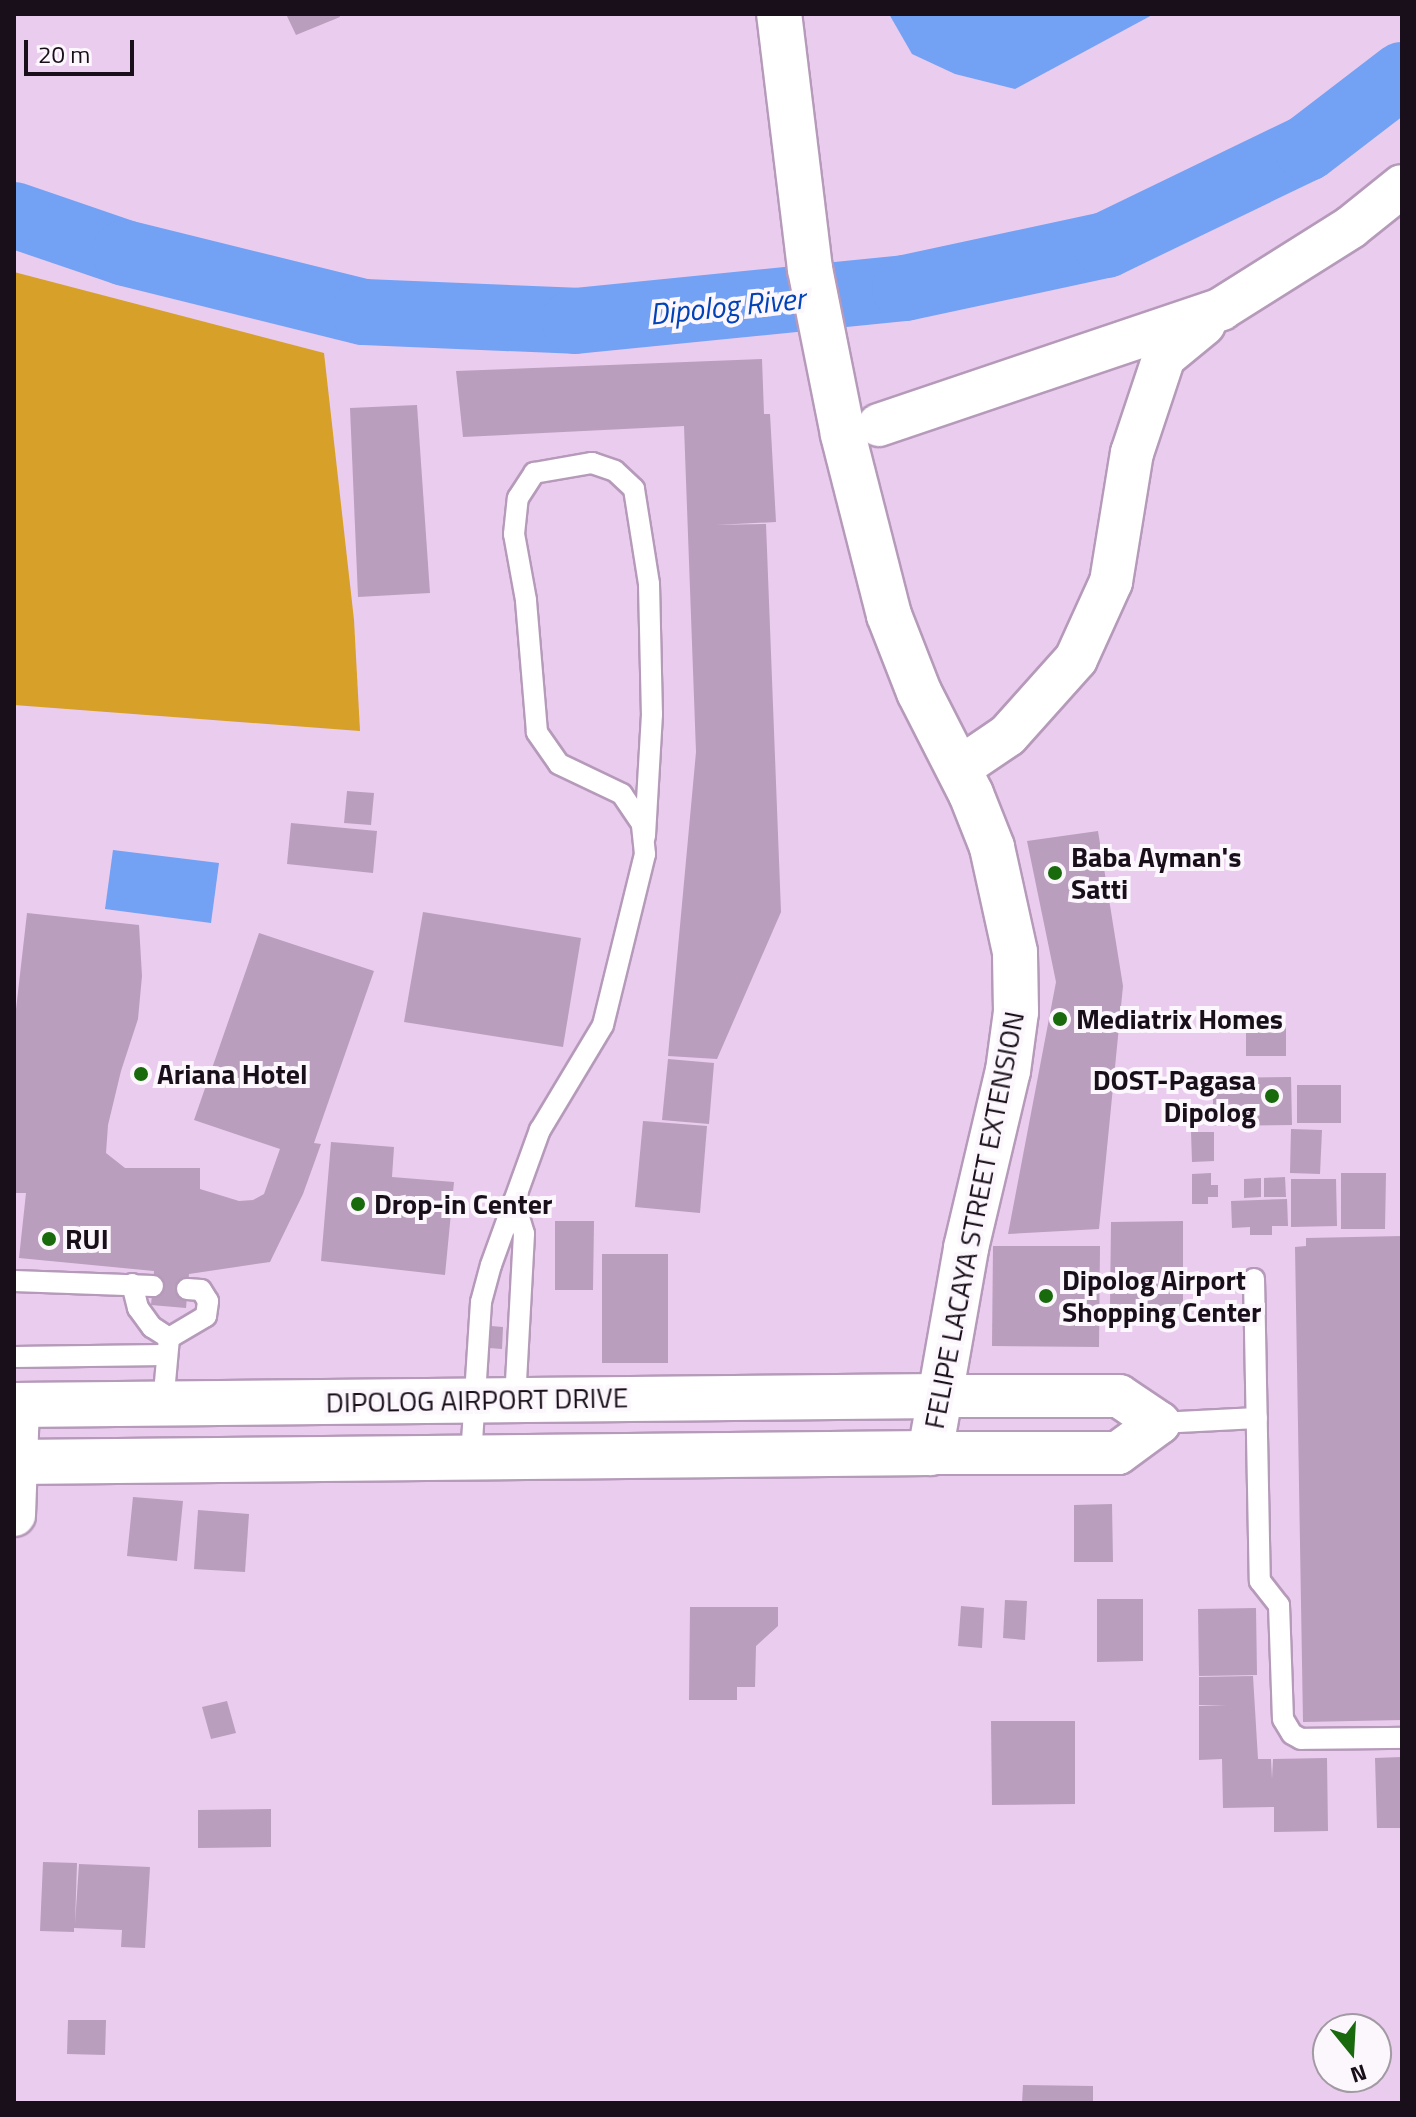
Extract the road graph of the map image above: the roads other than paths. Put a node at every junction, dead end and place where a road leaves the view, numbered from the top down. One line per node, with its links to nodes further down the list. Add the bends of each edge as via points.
1 (779, 14): 5 (main road, FELIPE LACAYA STREET EXTENSION, via 826,359 889,615 919,692)
2 (1402, 186): 3 (street, via 1351,227)
3 (1221, 309): 4 (street); 5 (street, via 1164,357 1132,453 1111,582 1076,659 1008,735)
4 (879, 425)
5 (958, 769): 17 (main road, FELIPE LACAYA STREET EXTENSION, via 992,847 1005,898 1015,952 1016,1012)
6 (645, 837): 6 (lane, via 622,794 559,764 537,732 526,600 514,534 518,498 534,473 592,463 615,471 634,489 649,584 652,714); 7 (lane, via 603,1025 540,1130)
7 (514, 1201): 15 (lane, via 524,1234); 16 (lane, via 481,1302)
8 (1254, 1279): 20 (lane)
9 (14, 1281): 10 (lane)
10 (132, 1284): 11 (lane); 13 (lane, via 138,1308)
11 (153, 1286)
12 (187, 1289): 13 (lane, via 201,1290 208,1301 206,1316)
13 (167, 1346): 14 (lane, via 81,1359); 18 (lane)
14 (14, 1357)
15 (516, 1381)
16 (477, 1390): 17 (main road, DIPOLOG AIRPORT DRIVE); 18 (main road, DIPOLOG AIRPORT DRIVE); 23 (lane)
17 (940, 1396): 21 (street, via 1119,1396); 22 (main road, FELIPE LACAYA STREET EXTENSION)
18 (163, 1404): 19 (main road, DIPOLOG AIRPORT DRIVE)
19 (16, 1405): 24 (street)
20 (1257, 1418): 21 (lane); 26 (lane, via 1260,1581 1279,1605 1283,1719 1301,1739)
21 (1159, 1423): 22 (street, via 1118,1453)
22 (930, 1453): 23 (main road, DIPOLOG AIRPORT DRIVE)
23 (471, 1457): 24 (main road, DIPOLOG AIRPORT DRIVE)
24 (15, 1462): 25 (street)
25 (14, 1515)
26 (1402, 1738)

